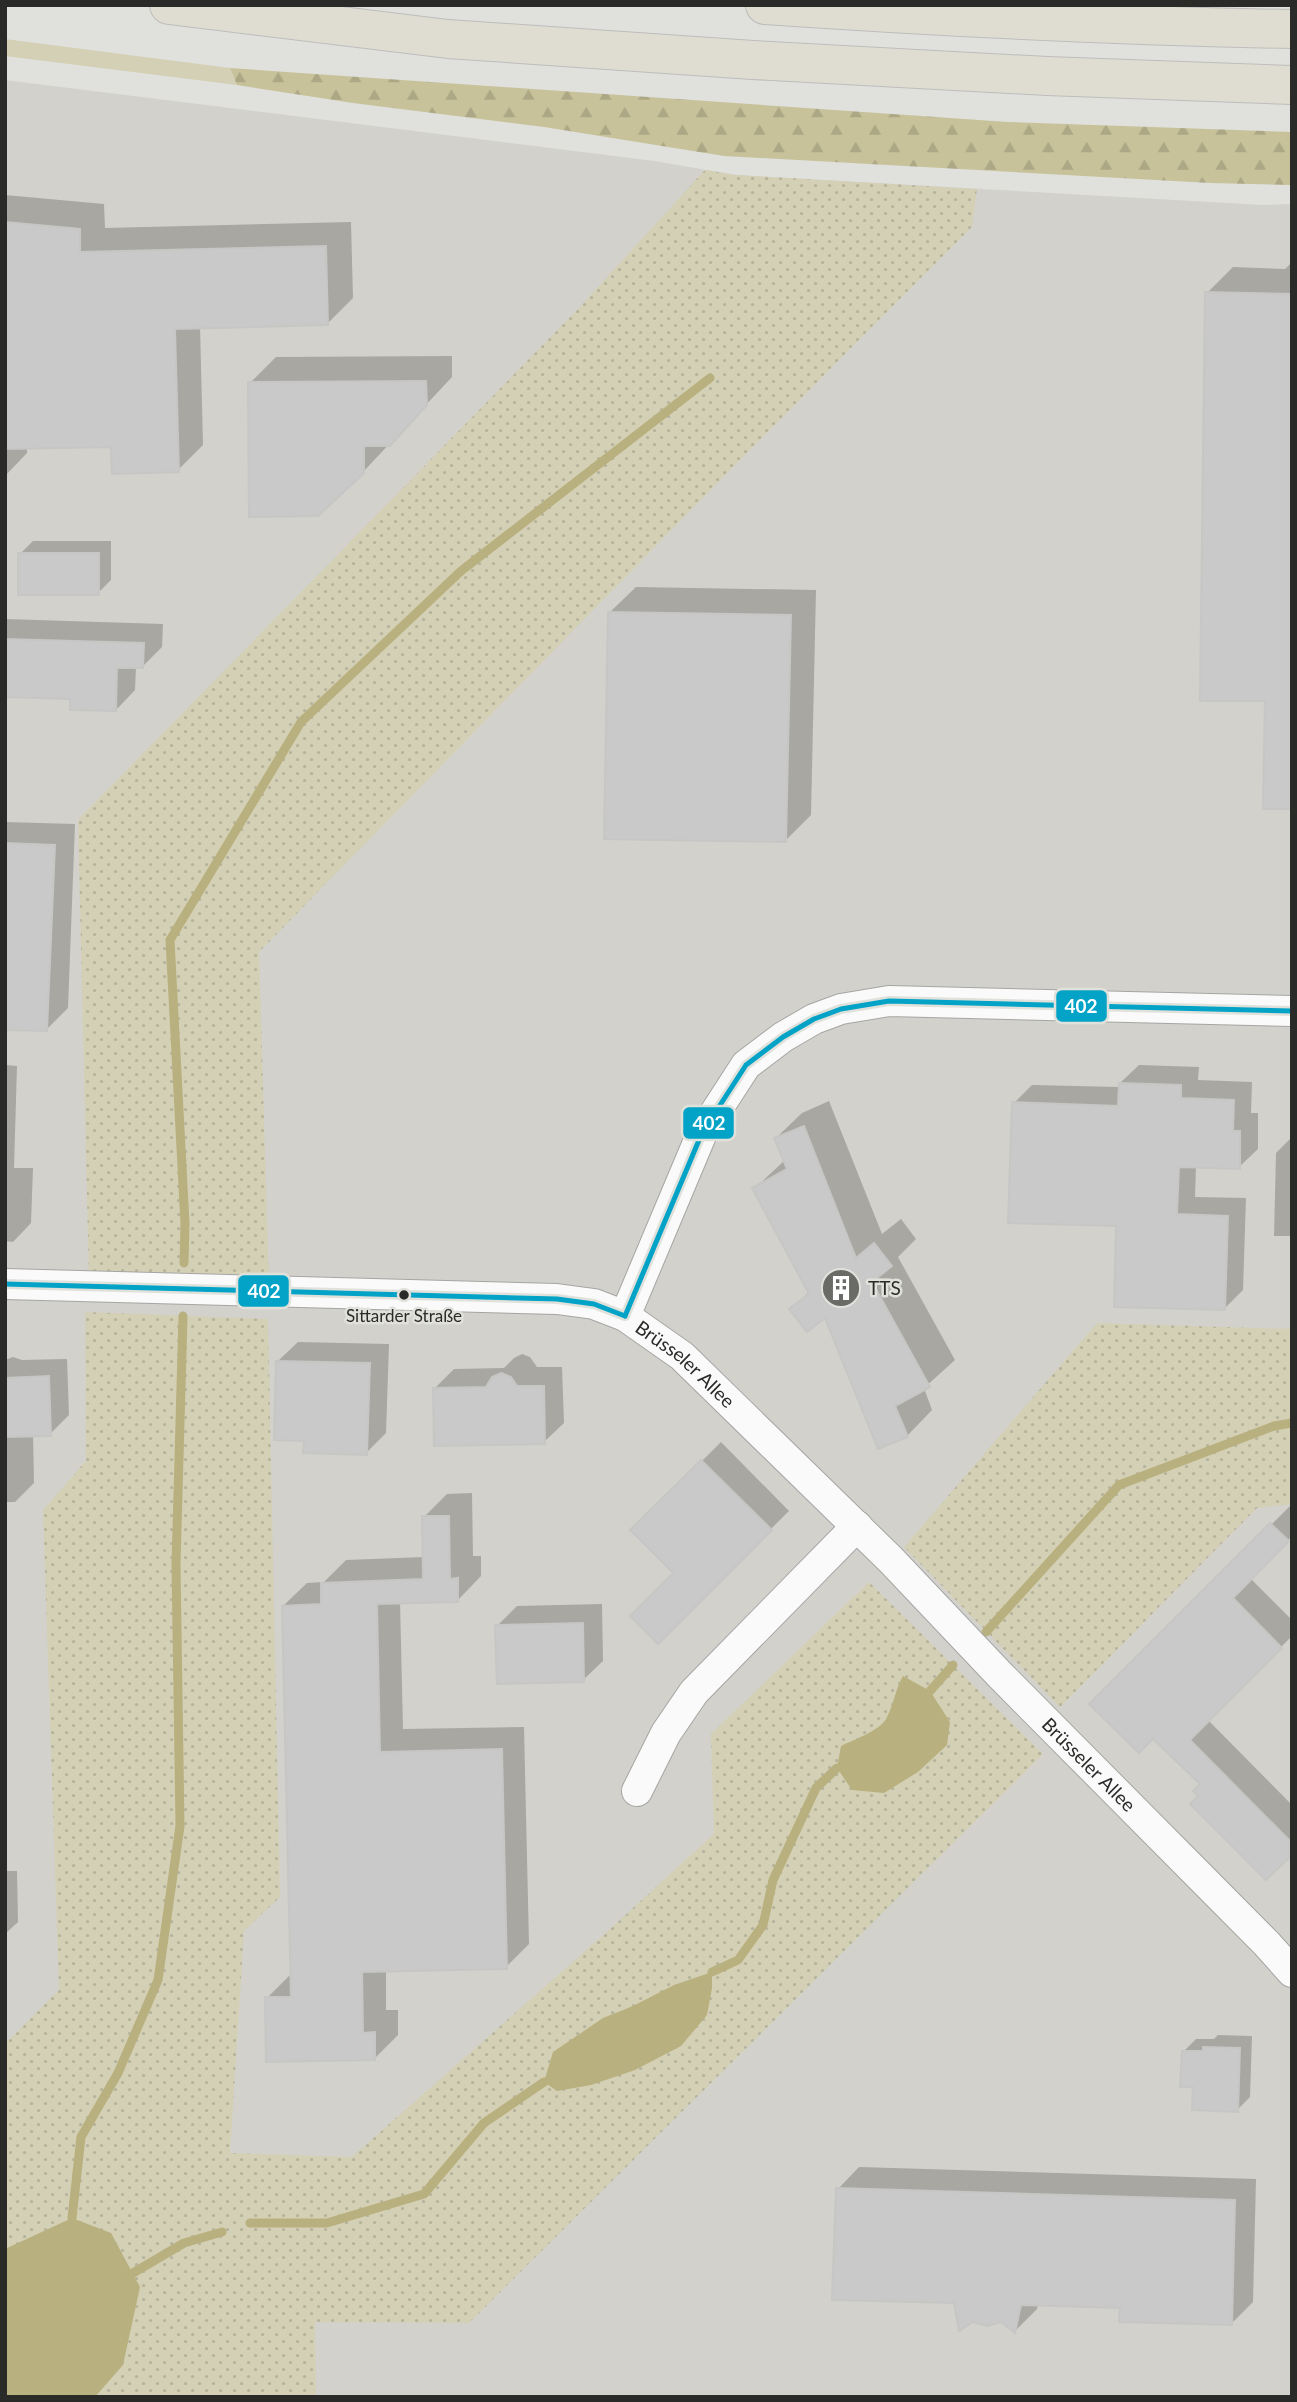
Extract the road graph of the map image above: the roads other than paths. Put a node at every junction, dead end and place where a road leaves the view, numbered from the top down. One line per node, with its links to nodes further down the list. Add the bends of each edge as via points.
1 (169, 5): 4 (highway, via 462,40 1034,76)
2 (765, 5): 3 (highway, via 1169,27)
3 (1292, 29)
4 (1292, 85)
5 (1292, 1012): 7 (street, via 889,1001 814,1019 746,1065 702,1133)
6 (5, 1284): 7 (street, Brüsseler Allee, via 556,1299 594,1304)
7 (625, 1316): 8 (street, Brüsseler Allee, via 682,1356)
8 (857, 1526): 9 (street, via 694,1692 666,1733); 10 (street, Brüsseler Allee)
9 (637, 1791)
10 (1292, 1972)

